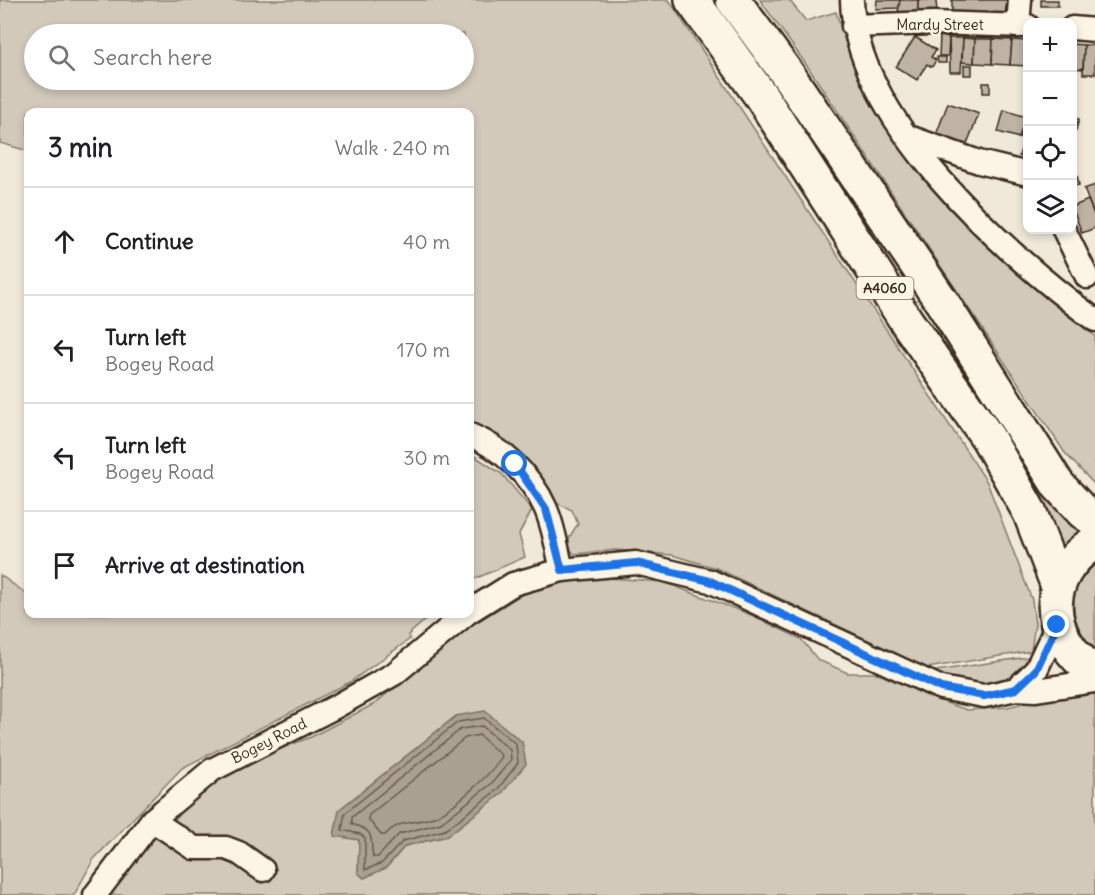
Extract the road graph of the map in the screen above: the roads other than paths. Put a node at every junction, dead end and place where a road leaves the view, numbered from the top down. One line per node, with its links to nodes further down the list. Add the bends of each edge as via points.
1 (692, 0): 19 (highway, A4060, via 761,96 907,322 988,438 1030,513)
2 (733, 0): 16 (highway, A4060, via 942,302 1058,485)
3 (852, 0): 5 (street)
4 (1020, 0): 6 (street)
5 (853, 26): 6 (street, Mardy Street, via 933,22); 9 (street, via 866,63)
6 (1023, 26)
7 (1077, 28): 8 (street)
8 (1095, 30)
9 (908, 137): 10 (street); 13 (street, via 954,195)
10 (1023, 173)
11 (1066, 234): 12 (street)
12 (1091, 275): 13 (street)
13 (1054, 290): 14 (street)
14 (1095, 320)
15 (474, 438): 18 (street, via 515,464 535,489 546,509)
16 (1095, 520)
17 (1095, 542): 19 (highway, via 1073,560)
18 (562, 570): 20 (street, Bogey Road, via 513,584); 25 (street, Bogey Road, via 636,563 710,581 941,688 984,696)
19 (1058, 586): 22 (highway, via 1054,606)
20 (474, 608)
21 (461, 618): 26 (street, Bogey Road, via 394,674 212,770)
22 (1057, 625): 23 (highway, via 1065,644); 25 (street, via 1036,670)
23 (1095, 672)
24 (1095, 681): 25 (street, Bogey Road)
25 (1016, 689)
26 (152, 819): 27 (street, via 187,845 226,848); 28 (street, Bogey Road)
27 (262, 870)
28 (95, 895)

